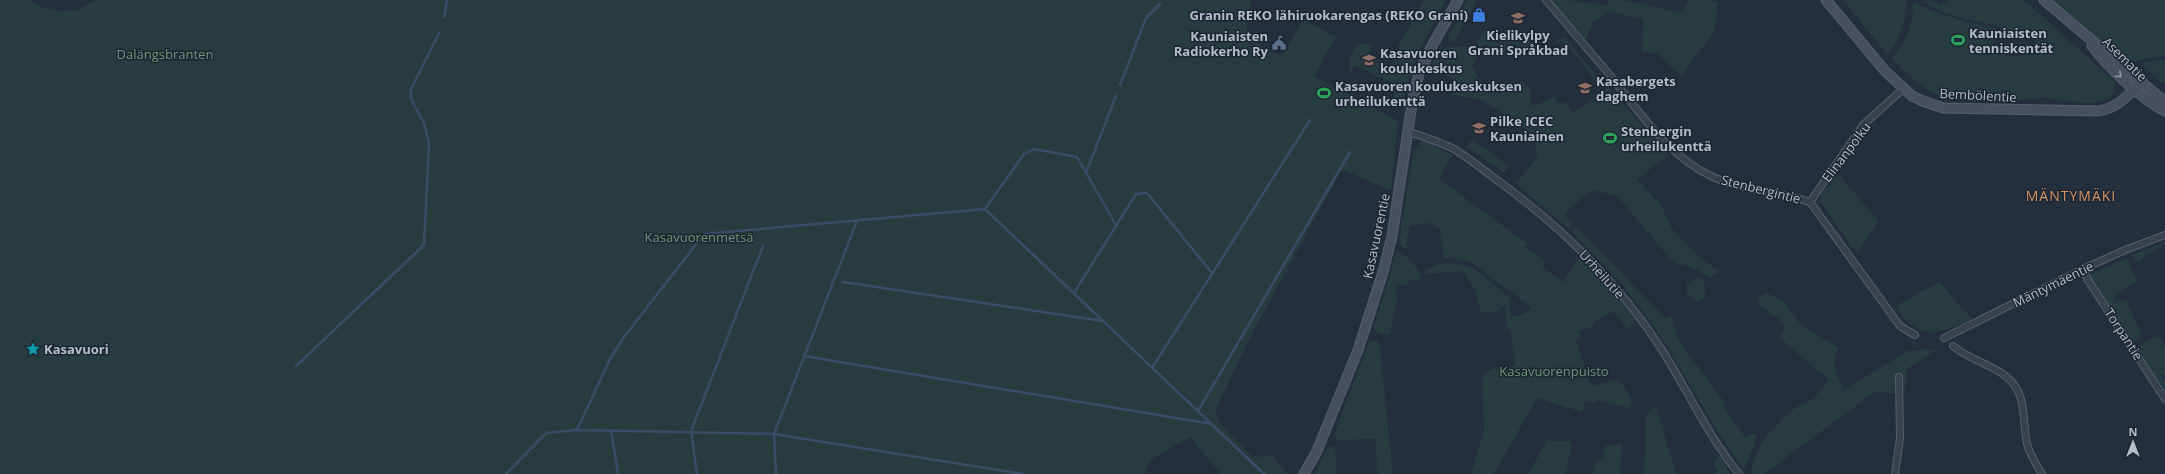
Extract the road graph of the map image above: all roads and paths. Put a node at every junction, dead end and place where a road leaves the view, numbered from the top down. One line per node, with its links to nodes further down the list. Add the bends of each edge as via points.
1 (1458, 0): 9 (street, Kasavuorentie, via 1420,73)
2 (1546, 0): 10 (street, Stenbergintie, via 1656,132 1687,162 1714,178 1738,186 1794,196)
3 (1826, 0): 6 (street, Bembölentie)
4 (2044, 0): 5 (street, Asematie, via 2087,38 2099,55)
5 (2137, 86): 6 (street, Bembölentie, via 2118,105 2110,110 2098,111 1944,108 1912,96); 7 (street, Asematie); 8 (street, Asematie)
6 (1903, 89): 10 (street, Elinanpolku, via 1863,125)
7 (2165, 102)
8 (2165, 111)
9 (1409, 132): 18 (street, Kasavuorentie, via 1392,236 1373,304 1358,350 1326,429); 19 (street, Urheilutie, via 1454,149 1555,225 1596,266 1662,350 1714,442)
10 (1810, 202): 13 (street, Stenbergintie, via 1900,326)
11 (2165, 235): 12 (street, Mäntymäentie)
12 (2084, 269): 14 (street, Mäntymäentie); 17 (street, Torpantie, via 2088,280)
13 (1915, 335)
14 (1944, 338)
15 (1954, 346): 21 (street, via 1962,354 2003,375 2015,386 2021,401 2027,444)
16 (1898, 377): 20 (street, via 1900,438)
17 (2165, 398)
18 (1304, 474)
19 (1739, 474)
20 (1895, 474)
21 (2042, 474)

